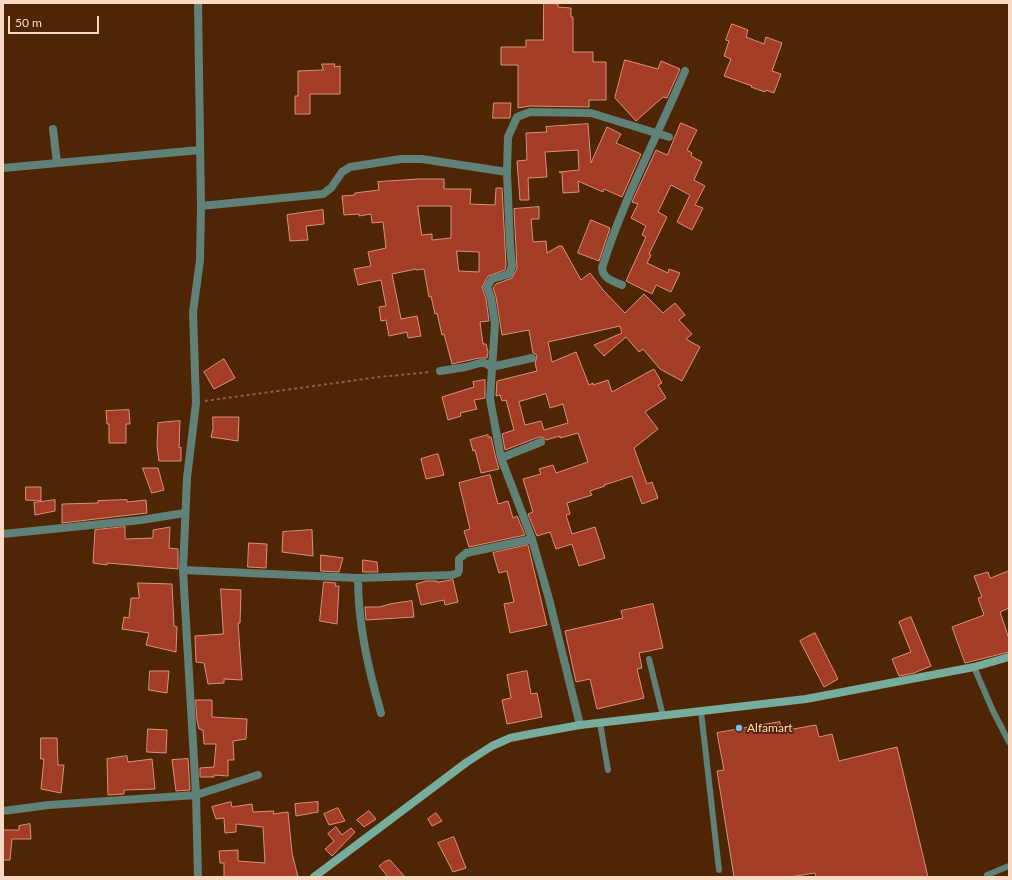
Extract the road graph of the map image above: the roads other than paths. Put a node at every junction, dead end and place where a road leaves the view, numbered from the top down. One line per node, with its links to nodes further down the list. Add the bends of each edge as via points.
1 (198, 3): 6 (street)
2 (685, 71): 4 (street)
3 (53, 129): 7 (street)
4 (658, 132): 5 (street); 9 (street, via 591,112 530,112 517,117 508,136); 11 (street, via 629,193 602,268 603,275)
5 (669, 137)
6 (200, 150): 7 (street); 10 (street)
7 (57, 163): 8 (street)
8 (3, 168)
9 (507, 172): 10 (street, via 422,159 401,159 350,167 342,172 331,188 323,194); 13 (street, via 512,266 509,274 492,279 487,287 495,324)
10 (201, 206): 17 (street, via 200,260 193,312 196,402)
11 (622, 285)
12 (532, 358): 13 (street)
13 (492, 367): 14 (street, via 480,363); 16 (street, via 490,399)
14 (440, 371)
15 (541, 442): 16 (street)
16 (501, 458): 19 (street)
17 (185, 513): 18 (street); 20 (street)
18 (3, 534)
19 (532, 539): 21 (street, via 466,553 459,559 458,572 452,575); 29 (street)
20 (183, 570): 21 (street); 33 (street)
21 (358, 578): 26 (street, via 364,645)
22 (1009, 657): 24 (main road)
23 (649, 659): 27 (lane)
24 (974, 667): 25 (main road, via 806,699); 30 (lane)
25 (701, 711): 27 (main road); 36 (lane)
26 (381, 713)
27 (663, 716): 28 (main road)
28 (600, 723): 29 (main road); 31 (lane)
29 (580, 725): 39 (main road, via 510,738 492,746)
30 (1009, 742)
31 (608, 770)
32 (258, 775): 33 (street)
33 (196, 795): 34 (street); 38 (street)
34 (3, 811)
35 (1009, 866): 37 (lane)
36 (719, 870)
37 (987, 875)
38 (198, 877)
39 (314, 877)

